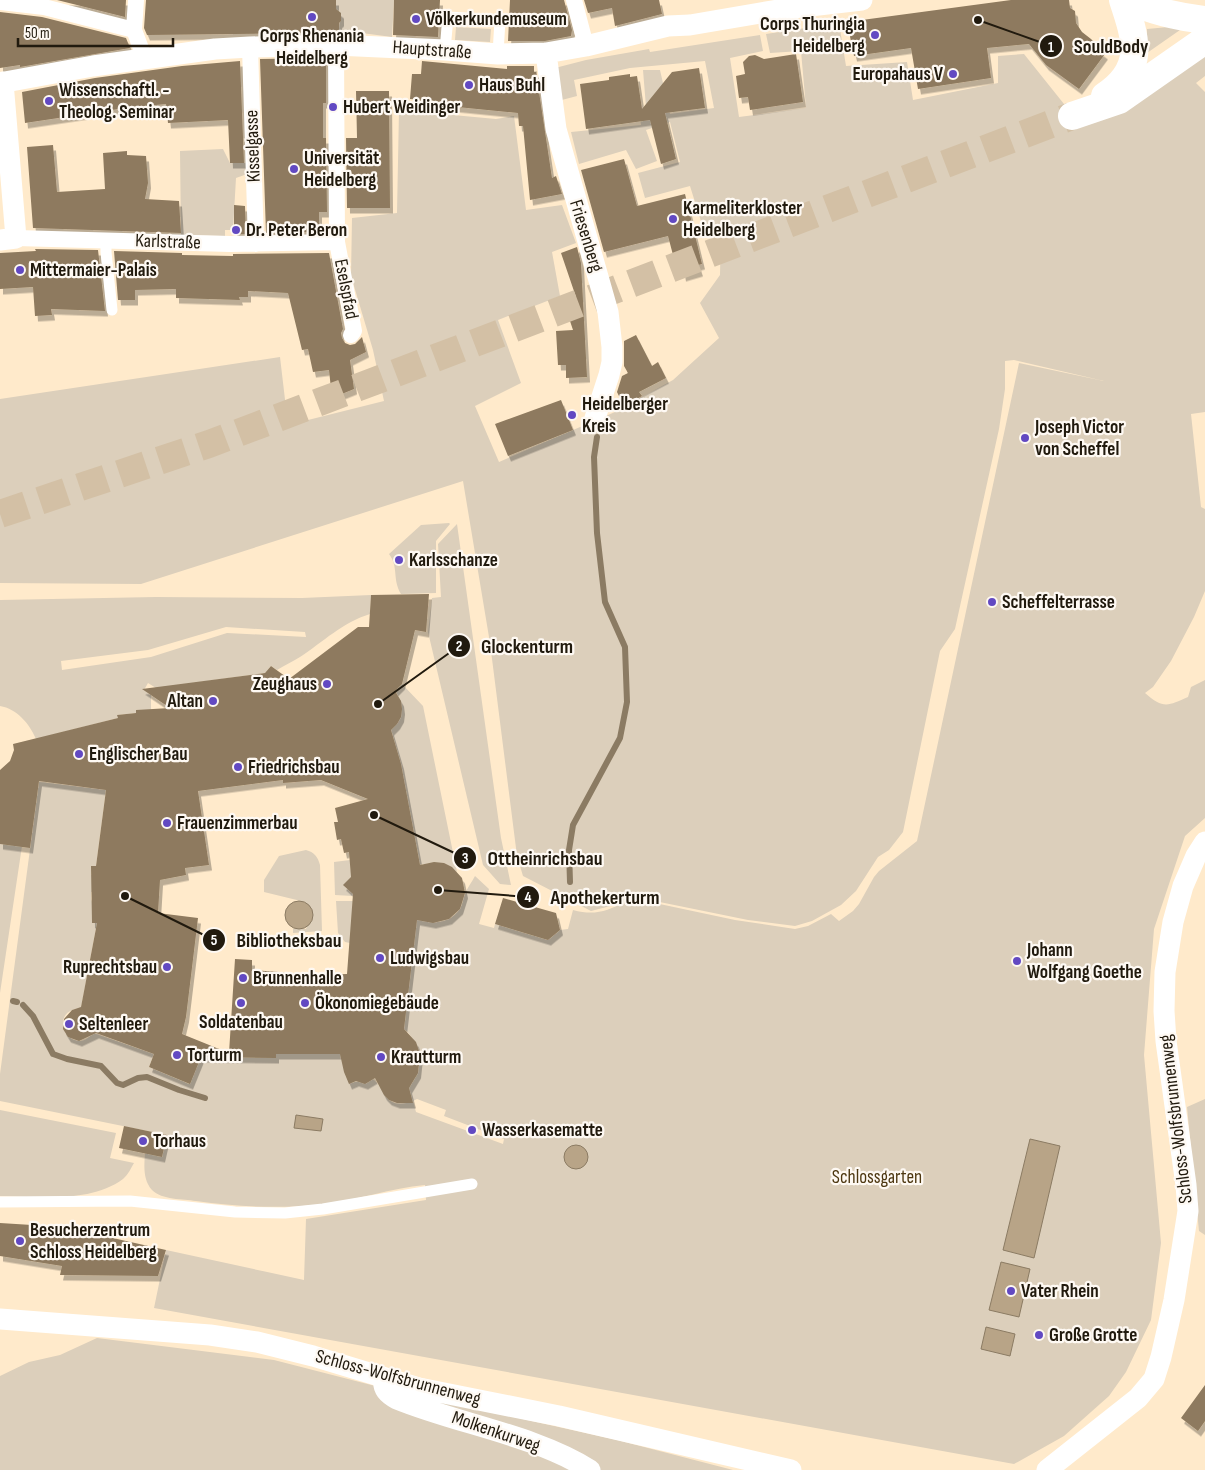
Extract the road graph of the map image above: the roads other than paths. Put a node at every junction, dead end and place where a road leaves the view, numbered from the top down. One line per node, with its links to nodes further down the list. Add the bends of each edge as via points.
1 (136, 0): 8 (street)
2 (574, 0): 10 (street)
3 (862, 0): 10 (street, Hauptstraße, via 668,26)
4 (1123, 0): 9 (main road, via 1136,43 1132,66 1108,95 1072,116 1119,100)
5 (1129, 0): 7 (main road, via 1170,15)
6 (0, 2): 8 (street, via 44,7)
7 (1205, 20)
8 (134, 30): 16 (street)
9 (1205, 40)
10 (586, 46): 13 (street, Hauptstraße)
11 (250, 47): 14 (street, Hauptstraße); 16 (street, Hauptstraße); 21 (street, Kisselgasse)
12 (445, 50): 14 (street, Hauptstraße); 15 (street, Hauptstraße); 15 (lane, via 448,17 500,20)
13 (546, 53): 15 (street, Hauptstraße); 24 (street, Friesenberg, via 556,129 608,312 612,355 609,376)
14 (336, 54): 20 (street, Eselspfad)
15 (498, 54)
16 (145, 59): 17 (street, Hauptstraße)
17 (1, 82): 18 (street)
18 (8, 239): 19 (street, Karlstraße)
19 (106, 240): 21 (street, Karlstraße); 22 (lane)
20 (337, 242): 21 (street, Karlstraße); 23 (street, Eselspfad, via 354,332)
21 (256, 244)
22 (112, 310)
23 (351, 335)
24 (593, 414)
25 (1205, 842): 32 (street, Schloss-Wolfsbrunnenweg, via 1183,886 1165,972 1166,1041 1188,1211 1161,1357 1154,1379 1138,1398)
26 (472, 1184): 27 (lane, via 285,1213 235,1212 130,1202)
27 (0, 1202)
28 (0, 1319): 29 (street, Schloss-Wolfsbrunnenweg, via 227,1337 305,1354)
29 (384, 1378): 30 (street, Molkenkurweg, via 384,1388 397,1399 528,1443); 31 (street, Schloss-Wolfsbrunnenweg)
30 (590, 1470)
31 (791, 1470)
32 (1047, 1470)

